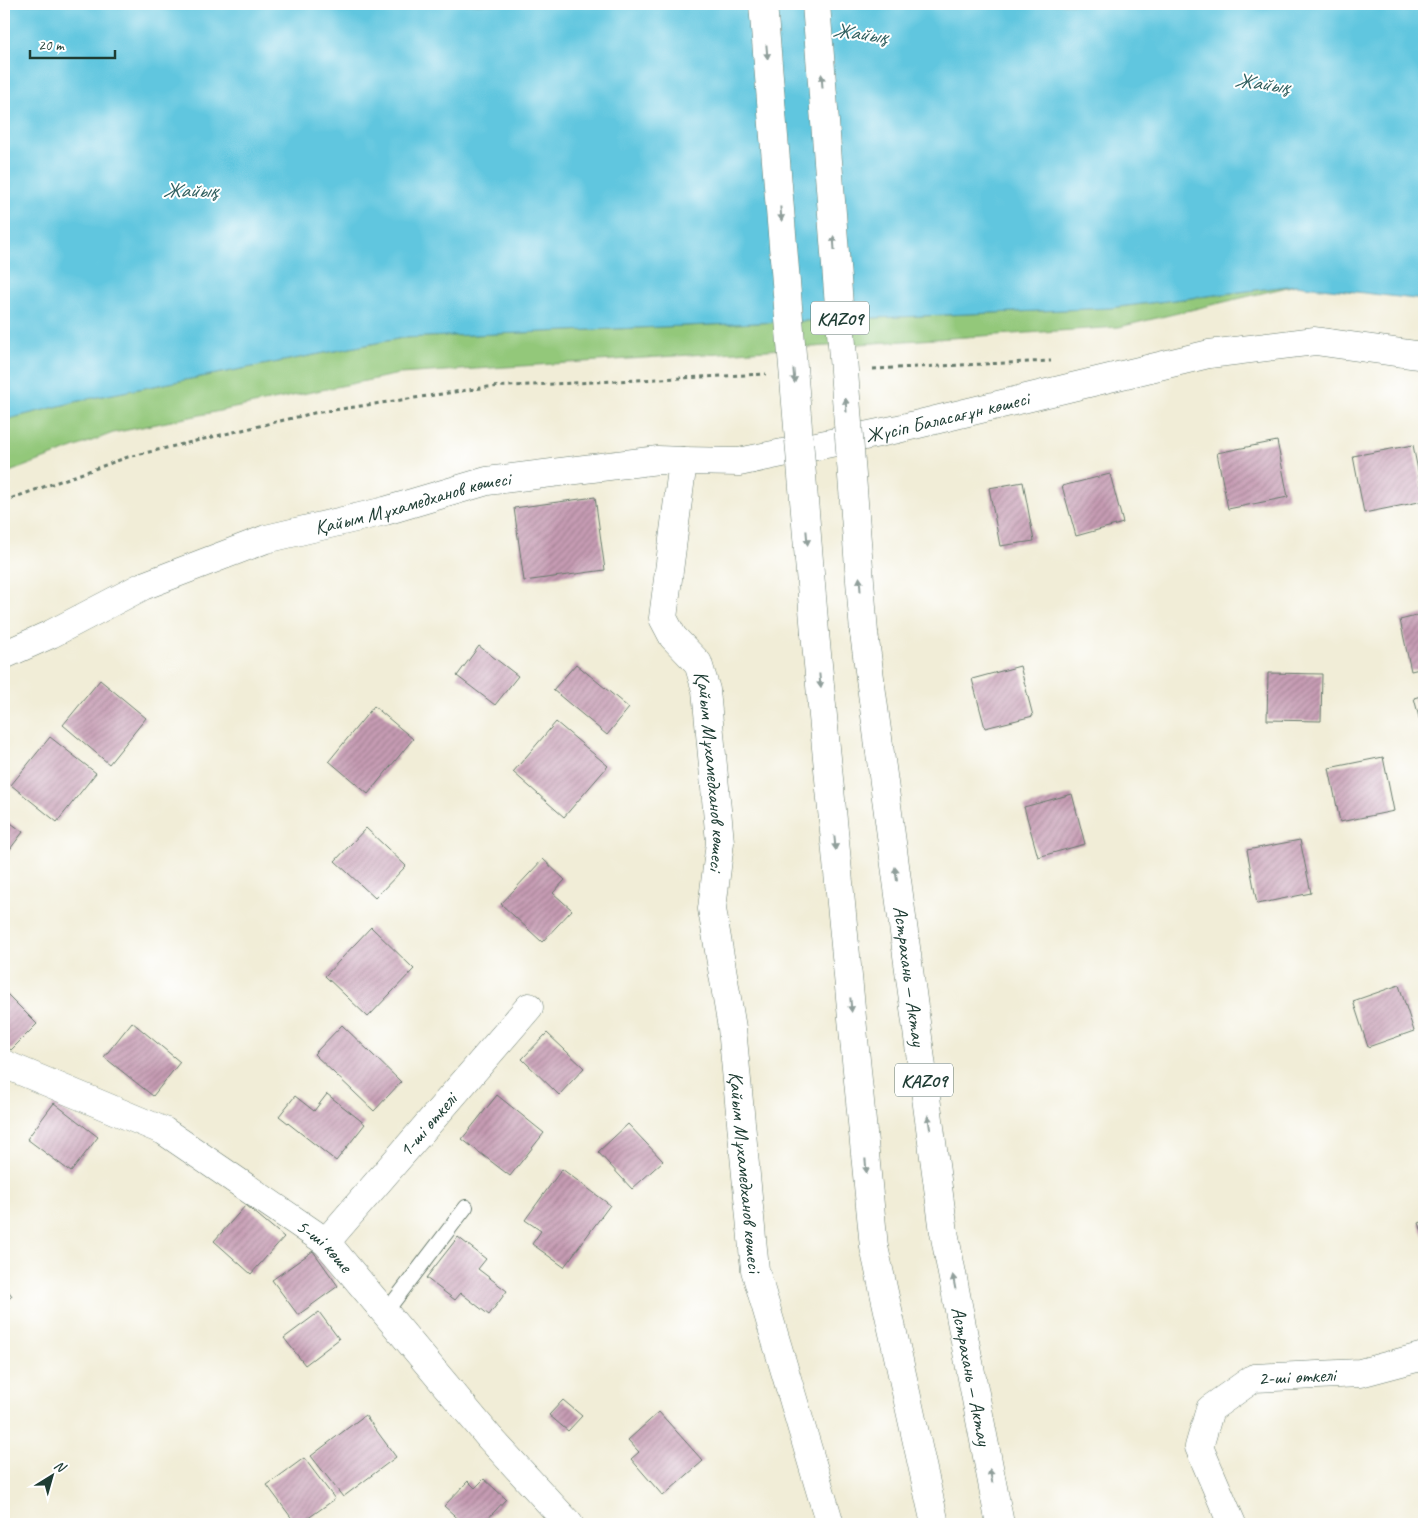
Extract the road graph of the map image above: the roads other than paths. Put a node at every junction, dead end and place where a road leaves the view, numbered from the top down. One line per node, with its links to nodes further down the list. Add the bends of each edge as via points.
1 (763, 4): 14 (main road, KAZ09, one-way to 14, bridge, via 815,633 874,1247)
2 (816, 4): 15 (main road, Астрахань — Актау / KAZ09, one-way to 2, bridge, via 944,1232 864,633)
3 (1424, 356): 4 (main road, Жүсіп Баласағұн көшесі, via 1315,341 1209,354 898,429 739,462)
4 (683, 461): 5 (main road, Қайым Мұхамедханов көшесi, via 658,460 487,481 385,511 266,539 142,586); 13 (main road, Қайым Мұхамедханов көшесi, via 663,618 673,637 698,663 706,690 720,842 712,909 732,1028 754,1270)
5 (4, 655)
6 (529, 1007): 9 (main road, 1-ші өткелі)
7 (4, 1064): 9 (main road, 5-шi көше, via 164,1131)
8 (466, 1207): 10 (lane)
9 (326, 1242): 10 (main road, 5-шi көше)
10 (385, 1313): 12 (main road, 5-шi көше, via 489,1437)
11 (1424, 1356): 16 (main road, 2-ші өткелі, via 1360,1372 1254,1378 1210,1409 1199,1447)
12 (569, 1524)
13 (830, 1524)
14 (935, 1524)
15 (1000, 1524)
16 (1232, 1524)

